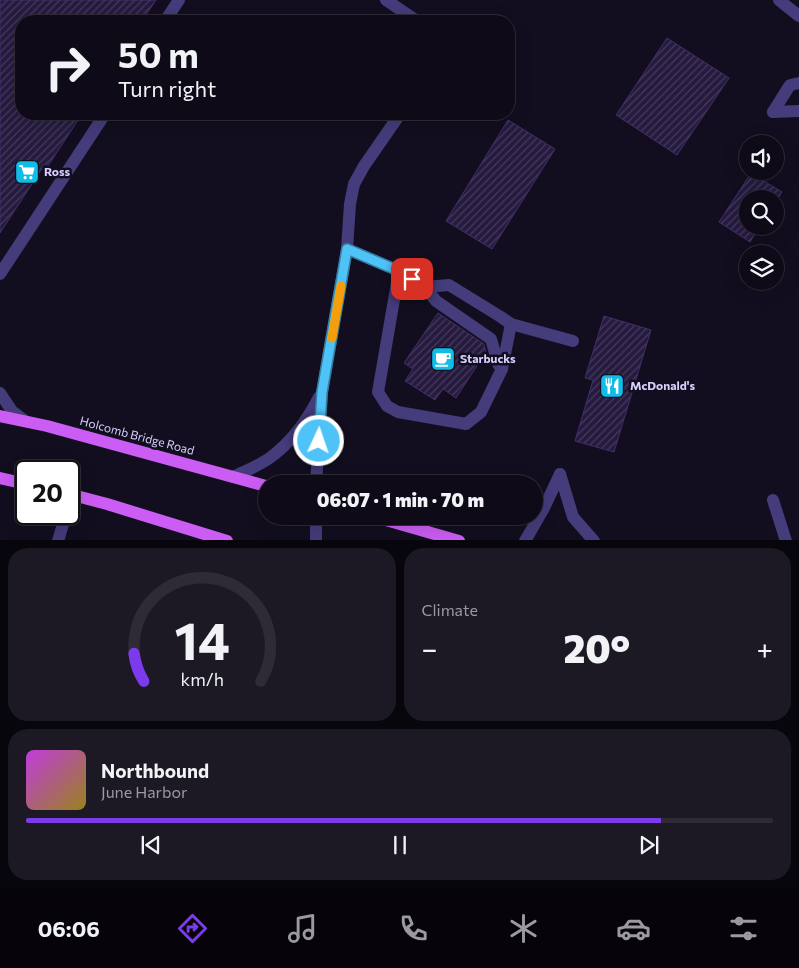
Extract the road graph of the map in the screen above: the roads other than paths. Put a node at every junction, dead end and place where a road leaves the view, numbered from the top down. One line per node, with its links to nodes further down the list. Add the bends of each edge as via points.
1 (178, 0): 4 (street)
2 (386, 0): 5 (street)
3 (779, 0): 6 (street)
4 (169, 15)
5 (408, 15)
6 (799, 16)
7 (799, 83): 8 (street, via 790,85 773,112)
8 (799, 111)
9 (101, 120): 13 (street)
10 (396, 120): 11 (street, via 354,184)
11 (347, 249): 12 (street); 18 (street)
12 (399, 271): 14 (street); 17 (street, via 378,392 387,406 398,412 466,424 481,412)
13 (0, 274)
14 (425, 287): 15 (street, via 449,285); 17 (street, via 436,301 492,339)
15 (511, 324): 16 (street); 17 (street)
16 (573, 341)
17 (502, 369)
18 (322, 392): 22 (street); 23 (street, via 313,410 286,444 271,457)
19 (0, 393): 21 (street, via 12,411)
20 (0, 416): 21 (main road, Holcomb Bridge Road)
21 (25, 421): 23 (main road, Holcomb Bridge Road)
22 (317, 475)
23 (233, 477): 26 (main road, Holcomb Bridge Road)
24 (0, 478): 25 (main road)
25 (15, 481)
26 (258, 484)
27 (80, 500): 33 (main road, via 108,504)
28 (773, 500): 38 (street)
29 (63, 525): 32 (street)
30 (316, 525): 34 (street)
31 (405, 525): 35 (main road)
32 (58, 540)
33 (227, 540)
34 (316, 540)
35 (459, 540)
36 (525, 540): 37 (street, via 560,474 573,517)
37 (594, 540)
38 (786, 540)

